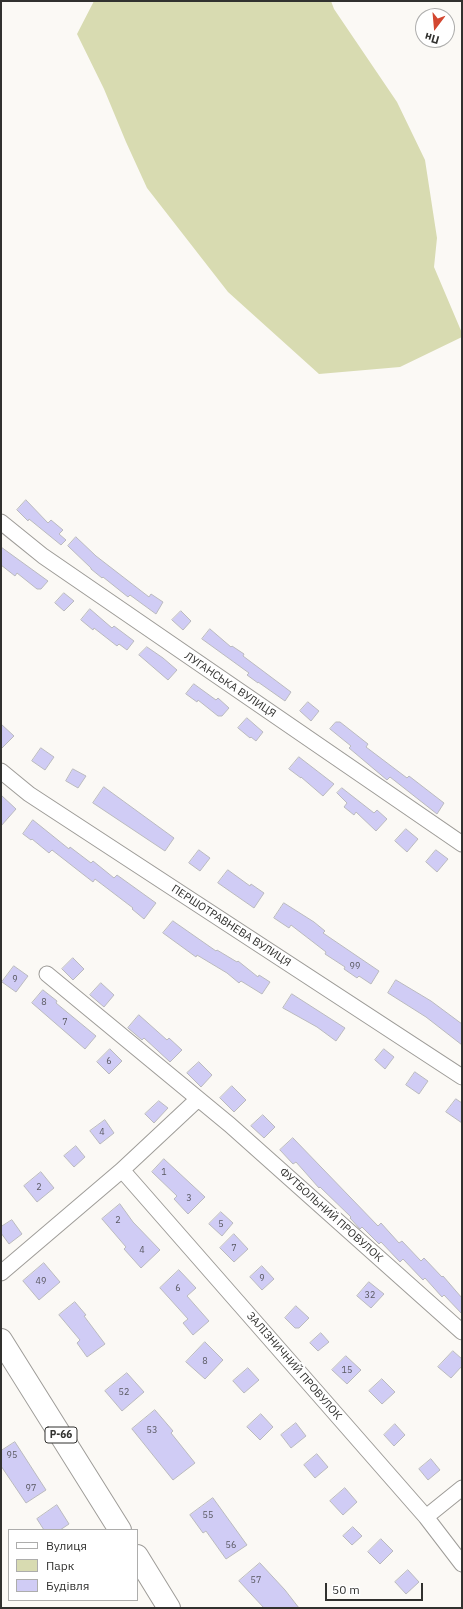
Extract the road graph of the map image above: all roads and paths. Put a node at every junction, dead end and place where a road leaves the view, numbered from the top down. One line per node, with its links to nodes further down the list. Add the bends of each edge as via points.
1 (1, 522): 3 (street, ЛУГАНСЬКА ВУЛИЦЯ, via 43,556)
2 (1, 771): 5 (street, ПЕРШОТРАВНЕВА ВУЛИЦЯ, via 29,794)
3 (462, 844)
4 (47, 974): 6 (street, ФУТБОЛЬНИЙ ПРОВУЛОК)
5 (462, 1077)
6 (198, 1099): 7 (street); 9 (street, ФУТБОЛЬНИЙ ПРОВУЛОК)
7 (122, 1170): 8 (street); 12 (street, ЗАЛІЗНИЧНИЙ ПРОВУЛОК)
8 (1, 1274)
9 (462, 1332)
10 (1, 1340): 13 (main road, Р-66)
11 (462, 1488): 12 (street)
12 (426, 1517): 15 (street, ЗАЛІЗНИЧНИЙ ПРОВУЛОК)
13 (119, 1529)
14 (138, 1558): 16 (main road)
15 (462, 1564)
16 (169, 1608)

